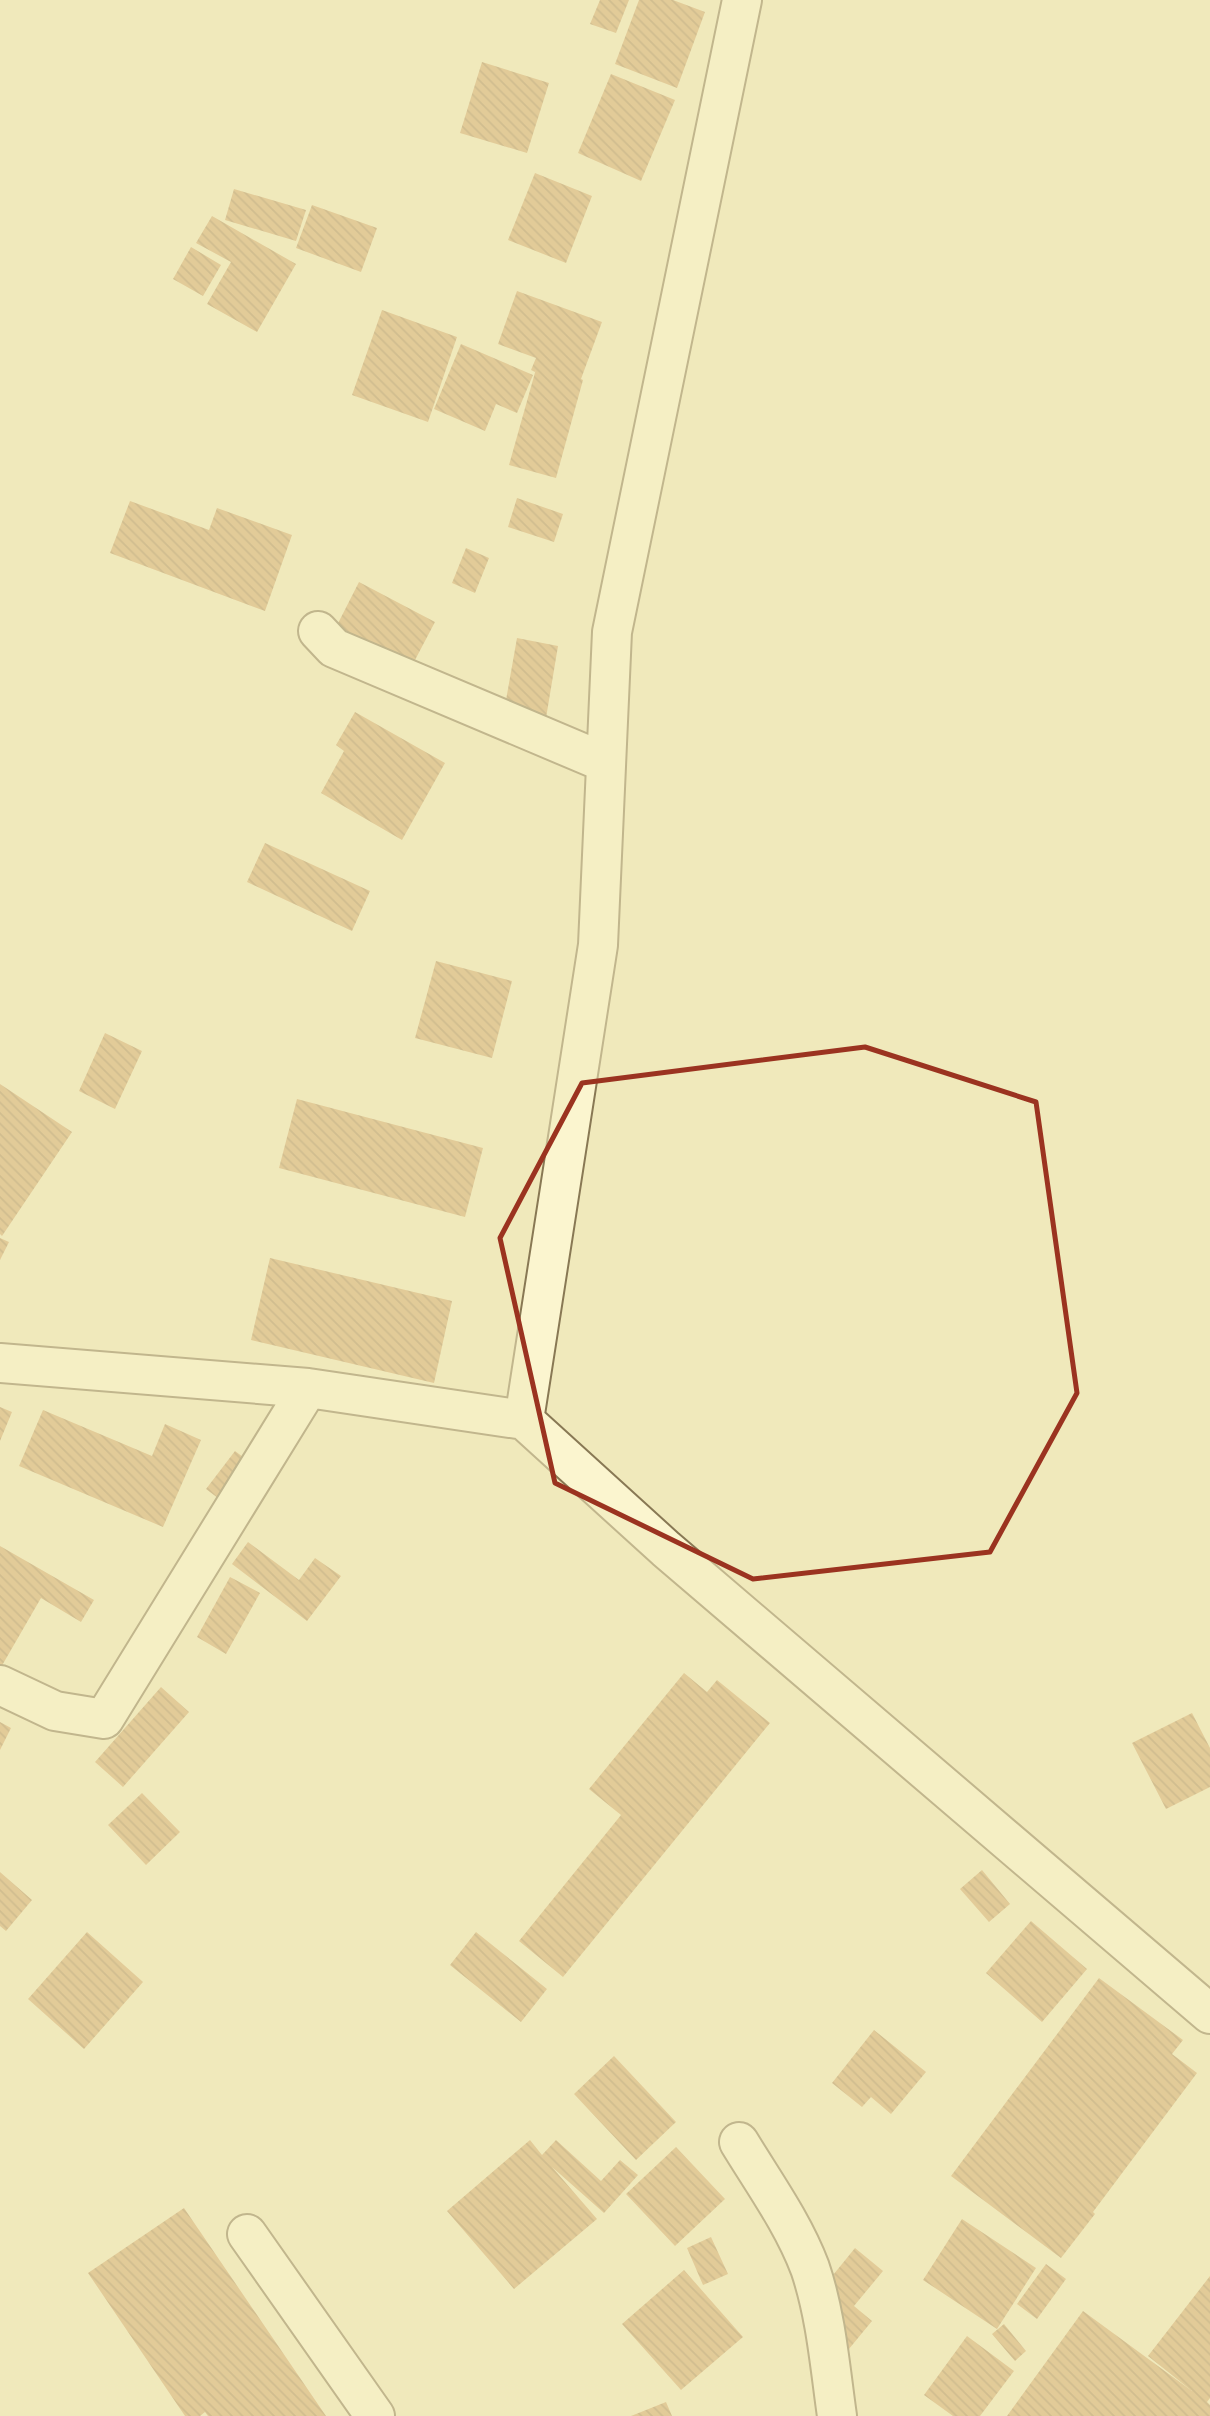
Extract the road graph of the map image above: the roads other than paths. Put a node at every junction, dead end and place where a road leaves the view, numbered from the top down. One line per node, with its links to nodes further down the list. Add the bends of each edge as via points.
1 (742, 0): 3 (street, via 612,632)
2 (318, 631): 3 (street, via 334,648)
3 (606, 763): 6 (street, via 598,945)
4 (0, 1363): 5 (street)
5 (308, 1388): 6 (street); 7 (street, via 104,1719 55,1711)
6 (524, 1420): 8 (street, via 666,1549)
7 (0, 1685)
8 (1210, 2014)
9 (739, 2142): 12 (street, via 788,2221 810,2269)
10 (247, 2234): 11 (street)
11 (375, 2416)
12 (837, 2416)

